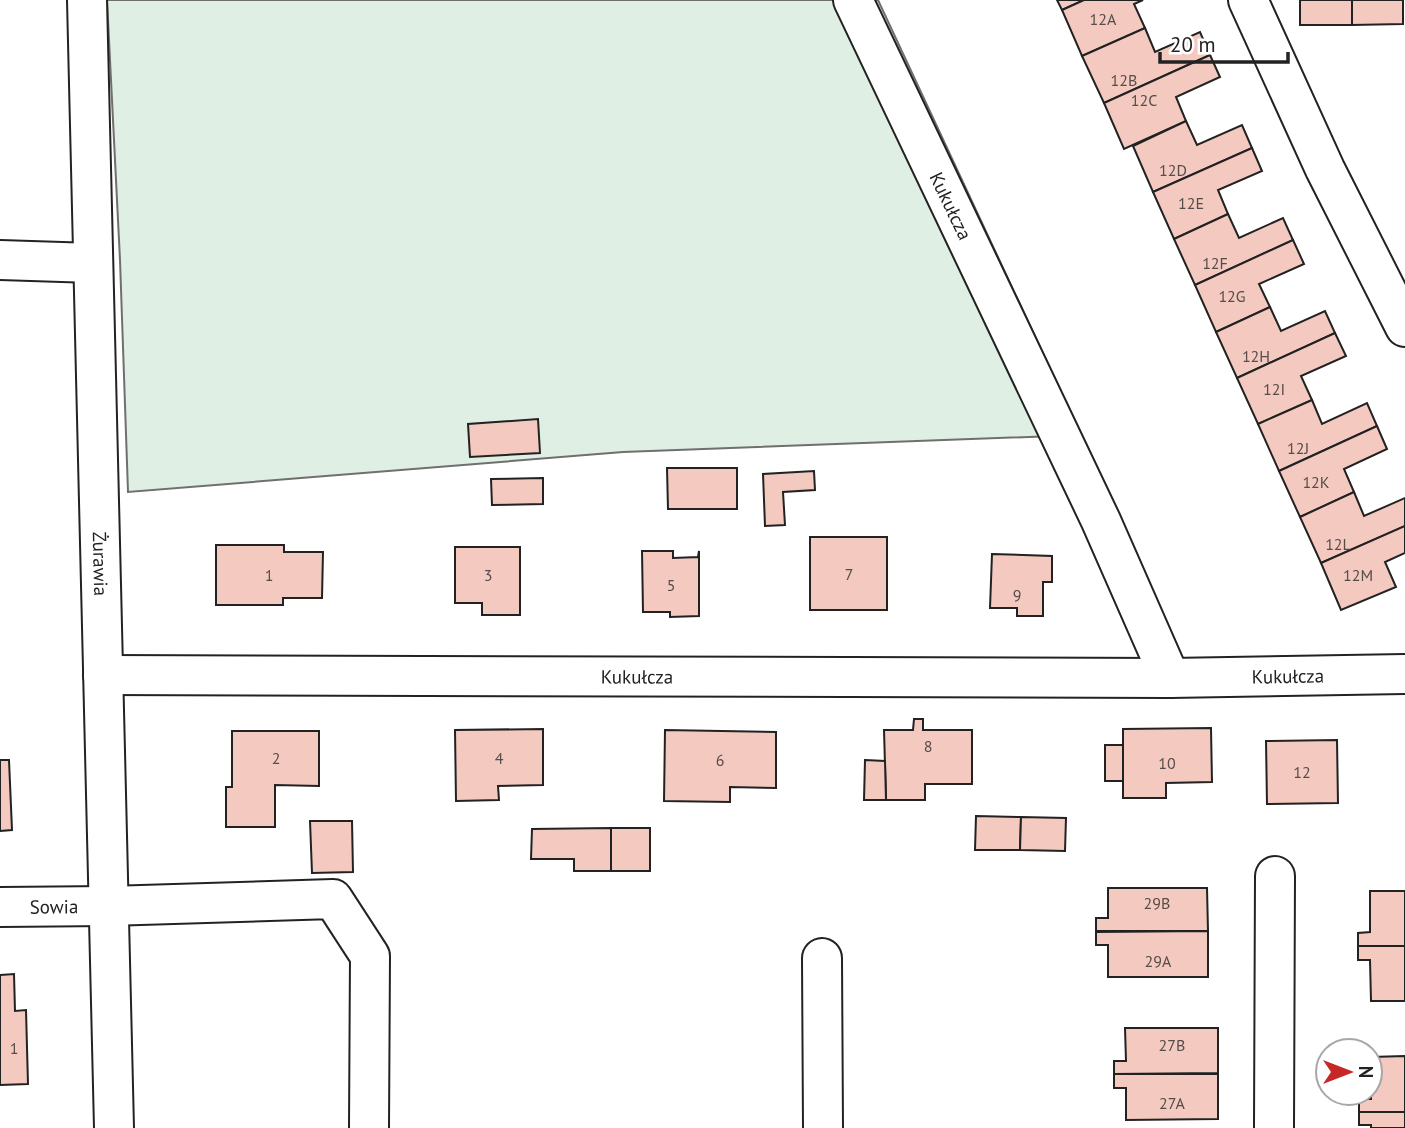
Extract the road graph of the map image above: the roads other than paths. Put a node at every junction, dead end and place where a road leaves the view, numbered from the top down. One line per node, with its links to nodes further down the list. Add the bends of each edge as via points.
1 (87, 0): 5 (street, Żurawia)
2 (853, 0): 9 (street, Kukułcza, via 1101,522)
3 (1248, 0): 6 (street, via 1325,169)
4 (0, 260): 5 (street)
5 (93, 263): 8 (street, Żurawia)
6 (1405, 327)
7 (1405, 674): 9 (street, Kukułcza)
8 (103, 675): 9 (street, Kukułcza); 11 (street, Żurawia)
9 (1170, 678)
10 (1275, 876): 17 (street)
11 (108, 906): 12 (street, Sowia); 14 (street, Żurawia); 15 (street, Sowia, via 333,899 370,956)
12 (0, 907)
13 (822, 958): 16 (street)
14 (114, 1128)
15 (369, 1128)
16 (823, 1128)
17 (1274, 1128)

